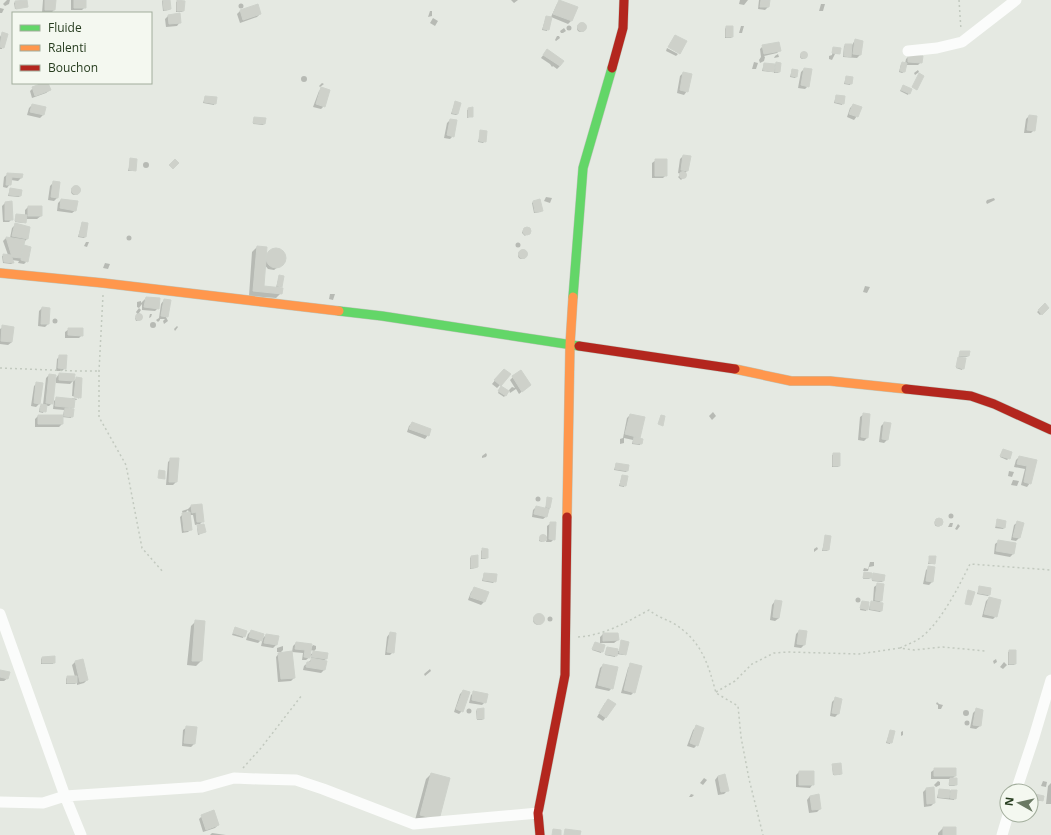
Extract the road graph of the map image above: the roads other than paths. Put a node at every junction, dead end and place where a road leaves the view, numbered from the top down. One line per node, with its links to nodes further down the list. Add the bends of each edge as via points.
1 (624, 0): 5 (street, via 624,28 583,168)
2 (1016, 0): 3 (street, via 962,42)
3 (908, 51)
4 (0, 273): 5 (street, via 382,316)
5 (570, 345): 6 (street, via 739,370 790,381 830,381 970,396); 12 (street, via 565,675)
6 (1051, 430)
7 (0, 614): 10 (street)
8 (1051, 680): 9 (street)
9 (1019, 783)
10 (65, 796): 11 (street, via 43,803); 12 (street, via 202,787 234,778 296,780 414,824); 14 (street)
11 (0, 802)
12 (538, 813): 15 (street)
13 (1006, 823): 16 (street)
14 (80, 835)
15 (540, 835)
16 (1002, 835)

